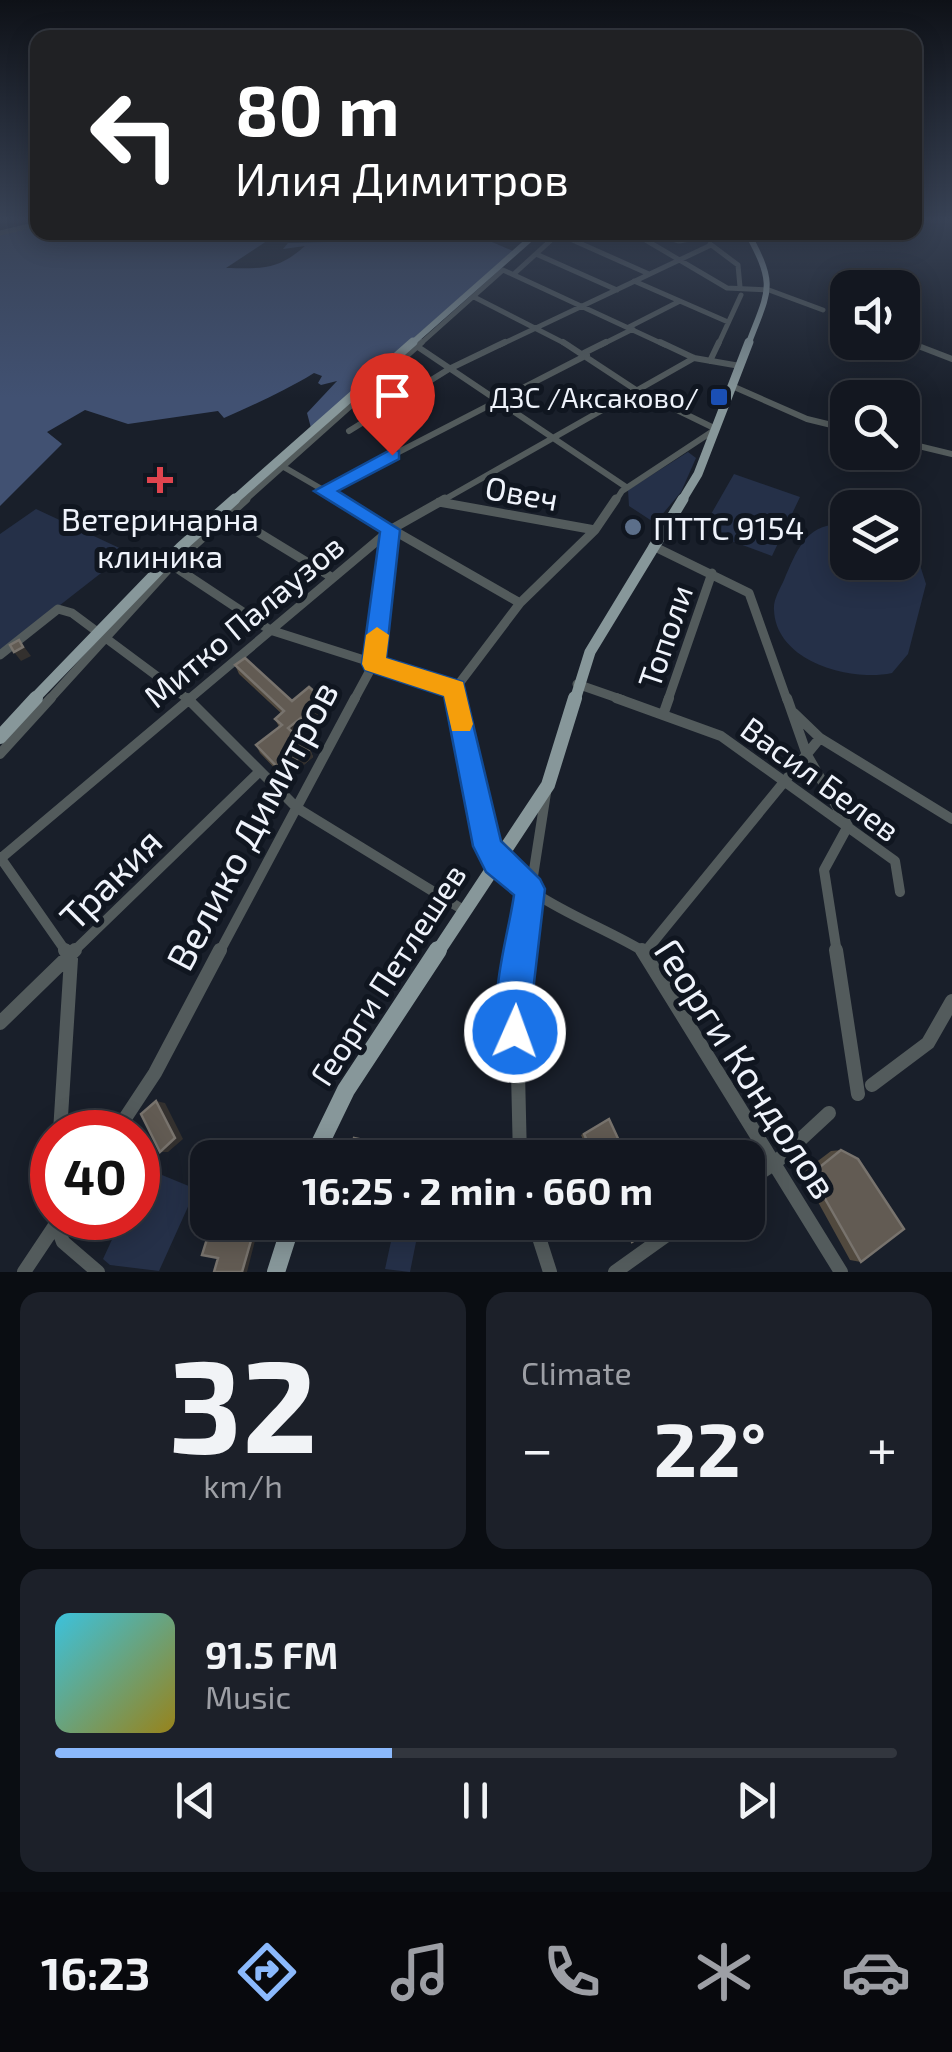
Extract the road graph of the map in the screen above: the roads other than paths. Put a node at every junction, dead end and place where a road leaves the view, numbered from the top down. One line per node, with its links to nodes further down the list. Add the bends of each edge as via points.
1 (485, 279): 52 (main road, via 182,548)
2 (498, 279): 13 (street)
3 (527, 279): 15 (street)
4 (593, 279): 10 (street)
5 (639, 279): 9 (street)
6 (712, 279): 12 (street)
7 (739, 279): 12 (street)
8 (769, 279): 11 (main road)
9 (634, 282): 10 (street); 14 (street)
10 (617, 290): 15 (street)
11 (769, 290): 12 (street); 16 (street); 26 (main road, Георги Петлешев)
12 (740, 291): 17 (street)
13 (474, 297): 18 (street); 20 (street)
14 (680, 301): 17 (street); 19 (street)
15 (583, 306): 18 (street); 19 (street)
16 (822, 310)
17 (728, 322): 25 (street)
18 (536, 328): 22 (street); 27 (street)
19 (631, 328): 22 (street); 23 (street)
20 (418, 347): 27 (street); 32 (street)
21 (920, 347): 24 (street)
22 (586, 354): 29 (street); 30 (street)
23 (694, 358): 25 (street); 29 (street, Митко Палаузов)
24 (952, 359)
25 (710, 361): 26 (street)
26 (740, 366): 28 (main road, Георги Петлешев)
27 (449, 369): 30 (street); 31 (street)
28 (732, 386): 33 (street); 34 (main road, Георги Петлешев)
29 (636, 390): 34 (street); 36 (street, Митко Палаузов)
30 (496, 401): 36 (street); 41 (street)
31 (369, 418): 32 (street); 35 (street)
32 (333, 421): 39 (street)
33 (830, 425)
34 (716, 430): 40 (street); 46 (main road, Георги Петлешев, via 687,495)
35 (349, 431)
36 (551, 438): 40 (street); 42 (street, Митко Палаузов)
37 (920, 446): 38 (street)
38 (952, 454)
39 (282, 466): 41 (street); 43 (street)
40 (626, 488): 45 (street)
41 (323, 491): 44 (street)
42 (439, 502): 44 (street, Митко Палаузов); 45 (street, Овеч)
43 (228, 514): 47 (street); 49 (street)
44 (390, 530): 49 (street, Митко Палаузов); 50 (street); 54 (street, Велико Димитров)
45 (596, 530): 50 (street)
46 (653, 546): 48 (street); 55 (main road, Георги Петлешев, via 607,619)
47 (172, 565): 51 (street); 52 (street)
48 (712, 573): 58 (street, via 749,593); 59 (street, Тополи)
49 (333, 578): 51 (street, Митко Палаузов)
50 (520, 603): 56 (street)
51 (270, 630): 54 (street); 57 (street, Митко Палаузов)
52 (102, 632): 53 (street, via 58,609); 57 (street); 60 (main road); 62 (street)
53 (0, 655)
54 (374, 664): 56 (street); 67 (street, Велико Димитров)
55 (577, 684): 59 (street, Васил Белев); 66 (main road, Георги Петлешев)
56 (454, 689): 71 (street)
57 (188, 699): 64 (street); 70 (street, Митко Палаузов)
58 (792, 711): 61 (street); 63 (street)
59 (663, 715): 65 (street, Васил Белев, via 721,736)
60 (0, 737)
61 (820, 738): 63 (street); 68 (street)
62 (0, 754)
63 (807, 756): 65 (street); 69 (street)
64 (260, 772): 67 (street); 76 (street, Тракия)
65 (785, 782): 69 (street, Васил Белев); 75 (street)
66 (548, 785): 71 (main road, Георги Петлешев); 72 (street)
67 (297, 808): 74 (street); 82 (street, Велико Димитров)
68 (952, 819)
69 (848, 826): 73 (street, Васил Белев, via 895,860); 80 (street, via 824,870)
70 (0, 858): 76 (street)
71 (496, 862): 72 (street, Георги Кондолов); 74 (main road, Георги Петлешев)
72 (530, 889): 75 (street, Георги Кондолов); 85 (street, via 516,987)
73 (900, 892)
74 (465, 912): 84 (main road, Георги Петлешев, via 356,1074)
75 (645, 952): 86 (street, Георги Кондолов)
76 (71, 958): 78 (street, Тракия); 81 (street)
77 (952, 1001): 79 (street, via 928,1044)
78 (0, 1023)
79 (872, 1085)
80 (858, 1094)
81 (61, 1110)
82 (131, 1110)
83 (828, 1112): 86 (street)
84 (320, 1140)
85 (520, 1140)
86 (775, 1162): 87 (street); 98 (street, Георги Кондолов)
87 (765, 1169)
88 (44, 1240): 93 (street)
89 (65, 1240): 94 (street)
90 (286, 1240): 95 (main road)
91 (540, 1240): 96 (street)
92 (660, 1240): 97 (street)
93 (24, 1272)
94 (98, 1272)
95 (276, 1272)
96 (550, 1272)
97 (615, 1272)
98 (841, 1272)

